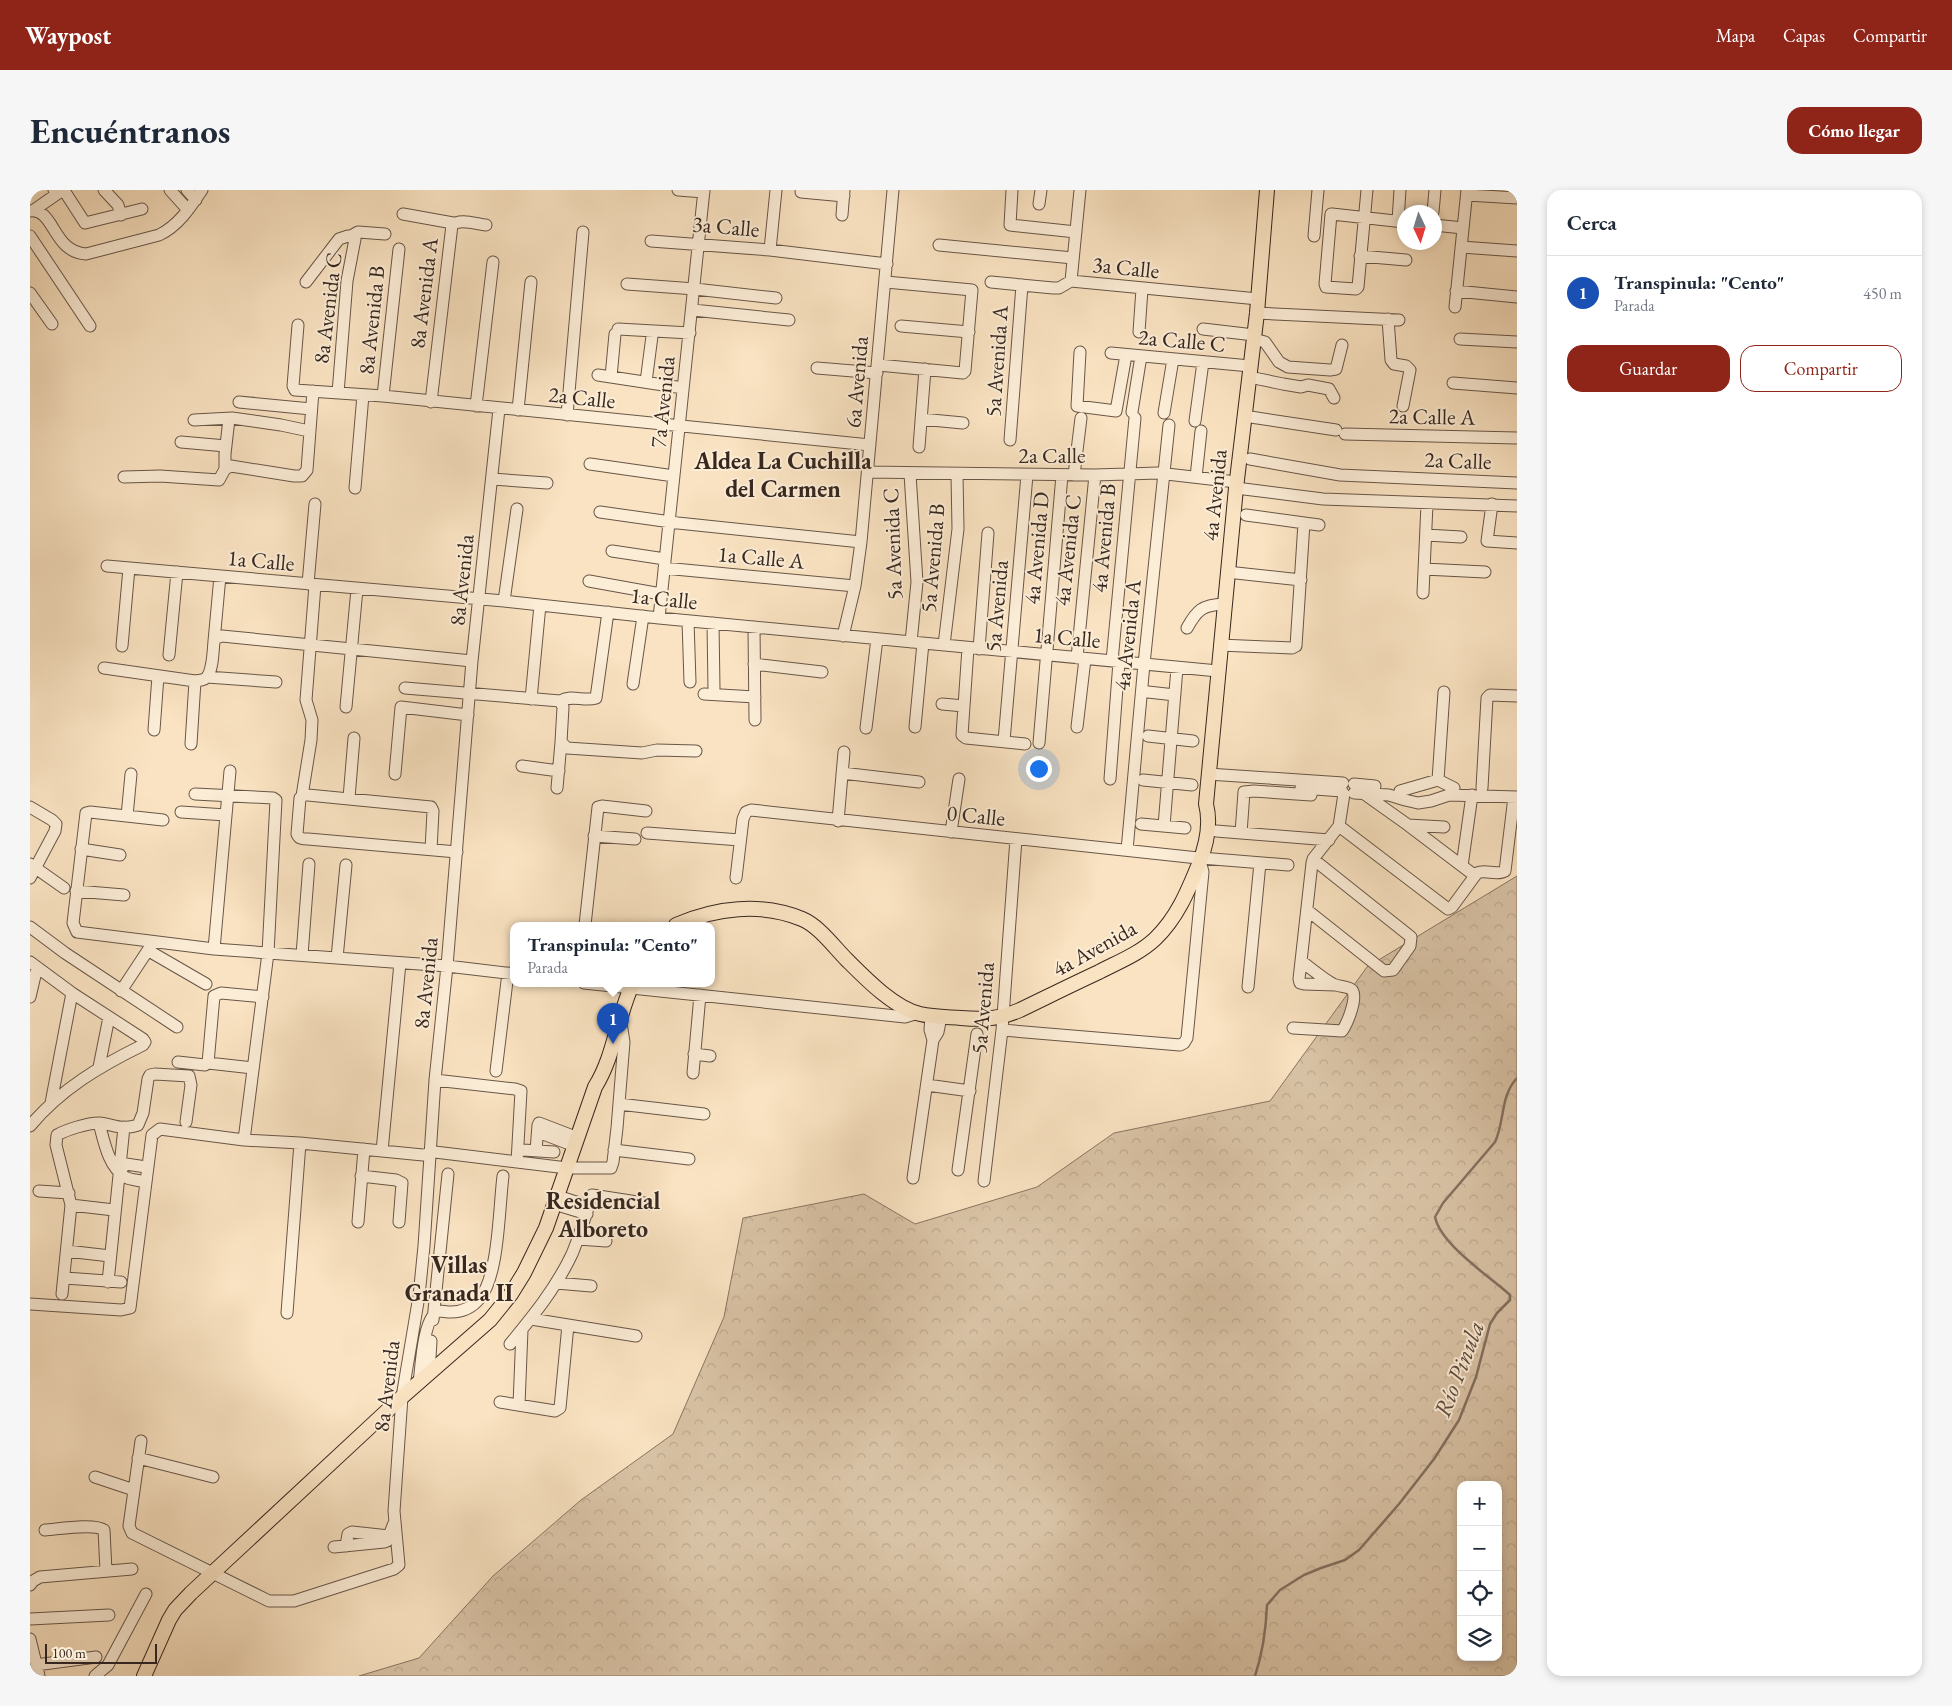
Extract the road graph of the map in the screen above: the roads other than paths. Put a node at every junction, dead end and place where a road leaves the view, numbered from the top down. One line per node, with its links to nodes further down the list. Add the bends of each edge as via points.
1 (104, 190): 28 (street, via 118,205)
2 (170, 190): 27 (street)
3 (187, 190): 20 (street)
4 (678, 190): 16 (street)
5 (776, 190): 48 (street)
6 (893, 190): 54 (street, 6a Avenida)
7 (1012, 190): 38 (street, via 1010,225)
8 (1041, 190): 22 (street)
9 (1080, 190): 38 (street)
10 (1267, 190): 68 (main road, 4a Avenida)
11 (1318, 190): 42 (street)
12 (1366, 190): 31 (street)
13 (1400, 190): 23 (street)
14 (1435, 190): 24 (street)
15 (54, 191): 25 (street); 28 (street, via 66,192 85,223)
16 (704, 191): 44 (street, 7a Avenida)
17 (801, 192): 19 (street)
18 (1467, 192): 21 (street); 36 (street)
19 (844, 193): 30 (street)
20 (199, 195): 27 (street)
21 (1517, 198)
22 (1039, 204)
23 (1400, 205)
24 (1434, 205)
25 (31, 208): 27 (street, via 45,216 69,248 86,254 159,235 169,230)
26 (142, 209): 28 (street)
27 (188, 210)
28 (120, 214)
29 (403, 214): 33 (street)
30 (842, 215)
31 (1363, 217): 32 (street); 50 (street); 50 (street, via 1331,214 1326,287 1356,289)
32 (1397, 221)
33 (453, 223): 34 (street, 8a Avenida A, via 462,221); 107 (street, 8a Avenida A)
34 (486, 225)
35 (1442, 226): 36 (street)
36 (1463, 228): 46 (street)
37 (583, 232): 114 (street)
38 (1076, 232): 51 (street)
39 (385, 234): 41 (street, via 358,232)
40 (30, 236): 74 (street)
41 (351, 236): 56 (street, 8a Avenida C, via 339,239); 102 (street, 8a Avenida C, via 355,244 347,281)
42 (1314, 236)
43 (651, 240): 44 (street, 3a Calle)
44 (699, 243): 48 (street, 3a Calle); 62 (street, 7a Avenida)
45 (939, 245): 51 (street)
46 (1461, 247): 49 (street); 64 (street)
47 (400, 249): 104 (street, 8a Avenida B)
48 (770, 250): 54 (street, 3a Calle)
49 (1517, 250)
50 (1360, 256): 52 (street)
51 (1073, 258): 55 (street)
52 (1406, 260)
53 (493, 262): 108 (street)
54 (887, 264): 58 (street, 6a Avenida)
55 (1070, 281): 61 (street, 3a Calle, via 1059,288); 63 (street, 3a Calle)
56 (306, 282)
57 (531, 282): 112 (street)
58 (886, 282): 77 (street, via 972,290); 92 (street, 6a Avenida)
59 (991, 282): 61 (street, 3a Calle)
60 (627, 284): 62 (street)
61 (1022, 285): 127 (street, 5a Avenida A)
62 (695, 289): 67 (street); 70 (street, 7a Avenida)
63 (1142, 289): 68 (street, 3a Calle); 78 (street)
64 (1456, 291): 66 (street); 69 (street)
65 (30, 293): 72 (street)
66 (1517, 296)
67 (776, 298)
68 (1257, 306): 81 (main road, 4a Avenida); 109 (street, 3a Calle, via 1394,319 1391,360 1410,370)
69 (1454, 306)
70 (692, 310): 71 (street); 79 (street, 7a Avenida)
71 (789, 320)
72 (52, 324)
73 (298, 325): 101 (street, 2a Calle, via 293,386 295,390)
74 (90, 326)
75 (901, 326): 77 (street)
76 (1203, 329): 81 (street)
77 (969, 332): 93 (street, via 964,373)
78 (1139, 332)
79 (690, 333): 96 (street, via 617,331); 99 (street, 7a Avenida)
80 (652, 336): 97 (street)
81 (1254, 337): 84 (street, via 1265,342 1279,362 1294,368 1336,369); 94 (main road, 4a Avenida)
82 (1460, 339): 83 (street)
83 (1517, 342)
84 (1342, 345)
85 (1080, 352): 87 (street, via 1077,406 1116,411)
86 (1111, 353): 87 (street, 2a Calle C)
87 (1126, 355): 88 (street, 2a Calle C)
88 (1141, 356): 89 (street, 2a Calle C); 142 (street, 4a Avenida B)
89 (1173, 359): 90 (street, 2a Calle C); 113 (street)
90 (1204, 362): 94 (street, 2a Calle C); 120 (street)
91 (817, 368): 92 (street)
92 (878, 369): 93 (street); 129 (street, 6a Avenida)
93 (925, 369): 118 (street)
94 (1250, 372): 105 (street, 2a Calle C, via 1290,386 1324,387); 115 (main road, 4a Avenida)
95 (598, 375): 96 (street)
96 (611, 377): 97 (street)
97 (646, 382): 99 (street)
98 (1453, 383): 100 (street)
99 (683, 388): 123 (street, 7a Avenida)
100 (1517, 388)
101 (313, 391): 102 (street, 2a Calle); 110 (street)
102 (338, 392): 103 (street, 2a Calle)
103 (363, 394): 104 (street, 2a Calle); 150 (street)
104 (383, 396): 107 (street, 2a Calle)
105 (1334, 398)
106 (239, 402): 110 (street)
107 (430, 402): 108 (street, 2a Calle)
108 (476, 406): 111 (street, 2a Calle)
109 (1403, 406)
110 (311, 409): 124 (street)
111 (499, 409): 112 (street, 2a Calle); 146 (street, 8a Avenida)
112 (518, 410): 114 (street, 2a Calle)
113 (1164, 413)
114 (567, 415): 123 (street, 2a Calle)
115 (1244, 416): 126 (street, 2a Calle A, via 1341,432); 149 (main road, 4a Avenida)
116 (229, 418): 119 (street); 124 (street); 130 (street)
117 (1081, 418): 140 (street, 4a Avenida D)
118 (922, 419): 121 (street); 131 (street)
119 (194, 420)
120 (1195, 421)
121 (963, 423)
122 (1169, 425): 136 (street, 4a Avenida A)
123 (679, 426): 129 (street, 2a Calle); 144 (street, 7a Avenida)
124 (309, 431): 134 (street, via 306,473 302,476 239,466)
125 (1201, 431): 145 (street)
126 (1517, 438)
127 (1010, 440)
128 (181, 442): 130 (street)
129 (870, 445): 135 (street, 6a Avenida)
130 (226, 446): 134 (street)
131 (919, 447)
132 (1250, 459): 148 (street, 2a Calle, via 1340,475)
133 (590, 464): 144 (street)
134 (225, 469): 143 (street, via 219,480)
135 (868, 472): 137 (street, 2a Calle); 164 (street, 6a Avenida)
136 (1164, 473): 142 (street, 2a Calle); 145 (street, 2a Calle); 210 (street, 4a Avenida A)
137 (910, 474): 138 (street, 2a Calle); 196 (street, 5a Avenida C, via 917,582)
138 (956, 474): 139 (street, 2a Calle); 198 (street, 5a Avenida B, via 958,529)
139 (1027, 475): 140 (street, 2a Calle); 203 (street, 5a Avenida)
140 (1068, 475): 141 (street, 2a Calle); 205 (street, 4a Avenida D)
141 (1095, 475): 142 (street, 2a Calle); 206 (street, 4a Avenida C)
142 (1128, 475): 208 (street, 4a Avenida B)
143 (124, 476)
144 (674, 476): 158 (street, 7a Avenida)
145 (1196, 477): 149 (street, 2a Calle)
146 (492, 479): 147 (street); 182 (street, 8a Avenida)
147 (547, 483)
148 (1517, 483)
149 (1236, 485): 152 (street, 2a Calle, via 1323,499); 170 (main road, 4a Avenida)
150 (355, 488)
151 (315, 504): 177 (street)
152 (1426, 504): 153 (street, 2a Calle); 162 (street)
153 (1492, 504): 154 (street, 2a Calle); 165 (street, via 1486,541)
154 (1517, 506)
155 (517, 508): 183 (street)
156 (600, 512): 158 (street)
157 (1246, 515): 159 (street)
158 (670, 522): 164 (street); 167 (street, 7a Avenida)
159 (1304, 523): 160 (street); 175 (street)
160 (1319, 525)
161 (988, 533): 201 (street)
162 (1426, 535): 163 (street); 171 (street)
163 (1461, 537)
164 (861, 542): 178 (street, 6a Avenida)
165 (1517, 542)
166 (612, 552): 167 (street, 1a Calle A)
167 (664, 564): 178 (street, 1a Calle A); 181 (street, 7a Avenida)
168 (107, 566): 169 (street, 1a Calle)
169 (129, 568): 172 (street, 1a Calle); 200 (street)
170 (1228, 568): 175 (street); 184 (main road, 4a Avenida)
171 (1424, 569): 173 (street); 180 (street)
172 (177, 572): 174 (street, 1a Calle); 204 (street)
173 (1486, 572)
174 (220, 576): 177 (street, 1a Calle); 195 (street)
175 (1301, 577): 199 (street, via 1296,646)
176 (588, 581): 181 (street)
177 (312, 584): 179 (street, 1a Calle); 197 (street)
178 (855, 586): 193 (street, 6a Avenida)
179 (357, 588): 182 (street, 1a Calle); 202 (street)
180 (1423, 593)
181 (661, 594): 188 (street, 7a Avenida)
182 (480, 599): 183 (street, 1a Calle); 207 (street, 8a Avenida)
183 (504, 602): 185 (street, 1a Calle)
184 (1224, 604): 192 (street, via 1202,608); 199 (main road, 4a Avenida)
185 (540, 605): 186 (street, 1a Calle); 228 (street)
186 (608, 612): 187 (street, 1a Calle); 229 (street, via 596,698 571,697)
187 (643, 616): 188 (street, 1a Calle); 220 (street)
188 (659, 618): 189 (street, 1a Calle)
189 (688, 621): 190 (street, 1a Calle); 219 (street)
190 (713, 623): 191 (street, 1a Calle); 227 (street, via 709,692)
191 (754, 627): 193 (street, 1a Calle); 209 (street)
192 (1187, 628)
193 (843, 636): 194 (street, 1a Calle)
194 (877, 639): 196 (street, 1a Calle); 237 (street)
195 (214, 641): 197 (street, via 229,636); 216 (street)
196 (917, 643): 198 (street, 1a Calle); 235 (street, 5a Avenida C)
197 (310, 644): 202 (street); 273 (street, via 306,700 312,720 311,740)
198 (944, 645): 201 (street, 1a Calle)
199 (1220, 645): 213 (main road, 4a Avenida)
200 (122, 646)
201 (974, 648): 203 (street, 1a Calle); 231 (street)
202 (352, 649): 207 (street); 232 (street)
203 (1012, 652): 205 (street, 1a Calle); 242 (street, 5a Avenida)
204 (169, 655)
205 (1048, 655): 206 (street, 1a Calle); 247 (street, 4a Avenida D)
206 (1081, 658): 208 (street, 1a Calle); 236 (street, 4a Avenida C)
207 (472, 661): 224 (street, 8a Avenida)
208 (1115, 661): 210 (street, 1a Calle); 258 (street, 4a Avenida B)
209 (754, 664): 214 (street); 227 (street)
210 (1144, 664): 212 (street, 1a Calle); 300 (street, 4a Avenida A)
211 (104, 668): 215 (street)
212 (1177, 668): 213 (street, 1a Calle); 225 (street)
213 (1218, 671): 256 (main road, 4a Avenida)
214 (822, 672)
215 (158, 676): 217 (street); 238 (street)
216 (207, 677): 217 (street); 218 (street)
217 (195, 681): 245 (street)
218 (276, 682)
219 (690, 682)
220 (633, 684)
221 (405, 688): 224 (street)
222 (1148, 692): 225 (street)
223 (1444, 692): 260 (street)
224 (470, 694): 228 (street); 233 (street, 8a Avenida)
225 (1176, 694): 241 (street)
226 (1517, 696): 266 (street, via 1490,695 1487,698)
227 (755, 697): 234 (street)
228 (531, 699): 229 (street)
229 (560, 701): 244 (street, via 564,707)
230 (942, 704): 231 (street)
231 (964, 706): 242 (street, via 963,737)
232 (346, 707)
233 (468, 715): 255 (street, via 401,707); 301 (street, 8a Avenida)
234 (755, 720)
235 (915, 727)
236 (1077, 727)
237 (866, 728)
238 (154, 730)
239 (1148, 736): 241 (street)
240 (354, 738): 275 (street)
241 (1172, 738): 243 (street); 262 (street)
242 (1004, 741): 246 (street)
243 (1193, 741)
244 (561, 742): 248 (street, via 567,748 594,750 642,753); 252 (street)
245 (191, 744)
246 (1025, 744)
247 (1039, 744)
248 (696, 751)
249 (844, 752): 253 (street)
250 (522, 766): 252 (street)
251 (230, 771): 272 (street)
252 (559, 771): 264 (street)
253 (842, 773): 261 (street); 282 (street)
254 (131, 774): 280 (street)
255 (395, 774)
256 (1208, 777): 267 (street); 304 (main road, 4a Avenida, via 1207,828)
257 (960, 779): 290 (street)
258 (1110, 779)
259 (1143, 780): 262 (street)
260 (1438, 780): 265 (street); 268 (street)
261 (919, 782)
262 (1168, 783): 263 (street); 285 (street)
263 (1192, 785)
264 (557, 788)
265 (1454, 788): 266 (street); 268 (street, via 1424,796)
266 (1482, 788): 271 (street)
267 (1350, 790): 268 (street); 270 (street, via 1418,803 1449,795); 284 (street); 286 (street, via 1342,807)
268 (1400, 791)
269 (195, 794): 272 (street)
270 (1472, 795): 271 (street); 309 (street)
271 (1516, 795): 311 (street, via 1505,871 1500,874 1480,871)
272 (228, 796): 279 (street); 322 (street, via 276,800)
273 (302, 796): 275 (street); 299 (street, via 297,834 301,838)
274 (1327, 796): 292 (street, via 1244,792)
275 (349, 798): 299 (street, via 431,807)
276 (30, 806): 310 (street, via 56,824)
277 (646, 811): 293 (street, via 598,807)
278 (181, 812): 279 (street)
279 (226, 815): 321 (street)
280 (127, 816): 281 (street); 298 (street, via 86,813)
281 (163, 820)
282 (838, 821): 290 (street, 0 Calle); 296 (street, 0 Calle, via 750,810 744,814)
283 (1141, 824): 285 (street)
284 (1408, 824): 287 (street); 309 (street)
285 (1164, 826): 288 (street)
286 (1339, 826): 297 (street); 311 (street, via 1446,908 1452,906)
287 (1444, 827)
288 (1185, 828)
289 (1216, 831): 292 (street)
290 (951, 832): 295 (street, 0 Calle)
291 (647, 833): 296 (street)
292 (1241, 833): 297 (street)
293 (594, 836): 294 (street); 317 (street)
294 (634, 839)
295 (1016, 839): 300 (street, 0 Calle); 345 (street, 5a Avenida)
296 (740, 840): 312 (street)
297 (1329, 840): 303 (street)
298 (81, 849): 302 (street); 314 (street)
299 (431, 850): 301 (street)
300 (1127, 850): 304 (street, 0 Calle)
301 (457, 852): 328 (street, 8a Avenida)
302 (120, 855)
303 (1313, 858): 316 (street); 316 (street, via 1411,937 1411,943 1393,970 1384,971)
304 (1199, 860): 305 (street, 0 Calle); 345 (main road, 4a Avenida, via 1192,884 1179,907 1164,929 1147,945); 345 (street, 4a Avenida, via 1203,872 1193,986 1184,1044)
305 (1260, 863): 308 (street, 0 Calle); 335 (street)
306 (309, 864): 323 (street)
307 (346, 865): 324 (street)
308 (1288, 865)
309 (1462, 866): 311 (street)
310 (32, 870): 313 (street)
311 (1474, 875)
312 (736, 878)
313 (64, 888)
314 (76, 891): 315 (street); 320 (street, via 73,928 77,932)
315 (124, 895)
316 (1307, 910): 325 (street)
317 (585, 922)
318 (683, 922): 342 (main road, via 703,914 754,909 803,920 872,985 895,1001)
319 (30, 927): 336 (street)
320 (151, 947): 321 (street); 331 (street); 336 (street)
321 (214, 948): 322 (street)
322 (268, 953): 323 (street); 340 (street)
323 (302, 955): 324 (street)
324 (337, 958): 326 (street)
325 (1301, 961): 332 (street); 332 (street, via 1300,983)
326 (400, 963): 328 (street); 374 (street)
327 (34, 964): 337 (street); 339 (street)
328 (447, 966): 329 (street); 357 (street, 8a Avenida)
329 (510, 973)
330 (510, 980): 355 (street)
331 (206, 984)
332 (1335, 986): 347 (street, via 1350,989 1354,996 1349,1020 1342,1031)
333 (631, 987): 341 (main road)
334 (646, 987): 338 (street)
335 (1248, 988)
336 (121, 990): 346 (street)
337 (72, 993): 343 (street); 361 (street)
338 (700, 995): 342 (street, via 905,1016); 349 (street)
339 (30, 997)
340 (263, 997): 352 (street, via 221,993 214,996); 354 (street)
341 (624, 1005): 344 (main road); 359 (main road, via 614,1020 595,1073)
342 (930, 1015): 345 (main road); 358 (street, via 938,1032)
343 (109, 1018): 353 (street); 353 (street, via 144,1042)
344 (621, 1022): 359 (main road); 362 (street, via 624,1042)
345 (1002, 1024): 388 (street, 5a Avenida)
346 (178, 1027)
347 (1293, 1028)
348 (977, 1034): 360 (street)
349 (694, 1054): 350 (street); 356 (street)
350 (710, 1056)
351 (178, 1062): 352 (street)
352 (208, 1063): 354 (street)
353 (99, 1067): 361 (street)
354 (254, 1068): 368 (street)
355 (496, 1071)
356 (693, 1073)
357 (435, 1080): 377 (street, 8a Avenida); 379 (street, via 521,1091)
358 (927, 1085): 360 (street); 387 (street)
359 (595, 1087): 369 (main road)
360 (970, 1092): 382 (street)
361 (51, 1103): 366 (street)
362 (619, 1104): 363 (street); 373 (street)
363 (704, 1114)
364 (186, 1122): 367 (street, via 191,1085 189,1076 155,1074 148,1079 138,1125)
365 (99, 1123): 367 (street); 383 (street, via 112,1163); 391 (street, via 57,1135 56,1145)
366 (30, 1126)
367 (124, 1127): 383 (street)
368 (244, 1140): 370 (street); 380 (street, via 160,1129 152,1135)
369 (576, 1142): 375 (street, via 539,1123); 381 (main road)
370 (300, 1143): 371 (street); 410 (street)
371 (364, 1149): 374 (street); 385 (street)
372 (523, 1150): 375 (street)
373 (614, 1150): 378 (street); 381 (street, via 612,1166 608,1169)
374 (382, 1151): 377 (street)
375 (536, 1151): 376 (street)
376 (554, 1152)
377 (429, 1153): 379 (street); 418 (street, 8a Avenida, via 424,1246)
378 (689, 1159)
379 (518, 1162): 381 (street)
380 (146, 1167): 383 (street, via 126,1164); 389 (street)
381 (567, 1168): 392 (main road)
382 (958, 1170)
383 (119, 1172): 389 (street, via 127,1178); 395 (street)
384 (448, 1174): 411 (street)
385 (361, 1176): 397 (street); 398 (street, via 402,1183)
386 (502, 1176): 411 (street, via 494,1269 486,1289 472,1307 464,1311 439,1311)
387 (913, 1178)
388 (984, 1181)
389 (145, 1182): 409 (street, via 130,1308)
390 (39, 1191): 391 (street)
391 (69, 1193): 394 (street)
392 (556, 1200): 396 (street); 417 (main road, via 534,1254 511,1294 490,1320)
393 (650, 1204): 396 (street, via 592,1195)
394 (71, 1205): 395 (street); 401 (street)
395 (114, 1210): 402 (street)
396 (588, 1210): 399 (street)
397 (358, 1222)
398 (399, 1222)
399 (578, 1239): 400 (street); 406 (street)
400 (606, 1241)
401 (67, 1251): 402 (street); 403 (street)
402 (110, 1256): 404 (street)
403 (64, 1278): 404 (street); 408 (street)
404 (108, 1282): 405 (street)
405 (121, 1282)
406 (556, 1283): 407 (street); 412 (street)
407 (591, 1286)
408 (62, 1294)
409 (30, 1304)
410 (287, 1313)
411 (433, 1317): 417 (street, via 426,1329)
412 (531, 1319): 413 (street); 414 (street)
413 (568, 1325): 415 (street); 420 (street, via 560,1408 554,1411)
414 (522, 1330): 416 (street); 420 (street)
415 (636, 1336)
416 (510, 1344)
417 (424, 1378): 418 (main road)
418 (402, 1397): 426 (street, 8a Avenida); 431 (main road)
419 (500, 1402): 420 (street)
420 (519, 1405)
421 (141, 1441): 422 (street)
422 (138, 1458): 424 (street); 425 (street)
423 (95, 1477): 425 (street)
424 (213, 1477)
425 (134, 1490): 431 (street, via 132,1533)
426 (395, 1522): 428 (street, via 388,1536 352,1532 348,1534 346,1546); 431 (street, 8a Avenida, via 399,1565 294,1601 269,1601)
427 (45, 1530): 430 (street, via 103,1528)
428 (334, 1547)
429 (132, 1569): 430 (street)
430 (106, 1572): 432 (street, via 40,1577)
431 (212, 1572): 440 (main road, via 175,1610)
432 (30, 1585)
433 (146, 1594): 439 (street, via 108,1664)
434 (109, 1614): 435 (street)
435 (30, 1619)
436 (30, 1639): 438 (street)
437 (96, 1657): 438 (street)
438 (38, 1670)
439 (95, 1676)
440 (144, 1676)

